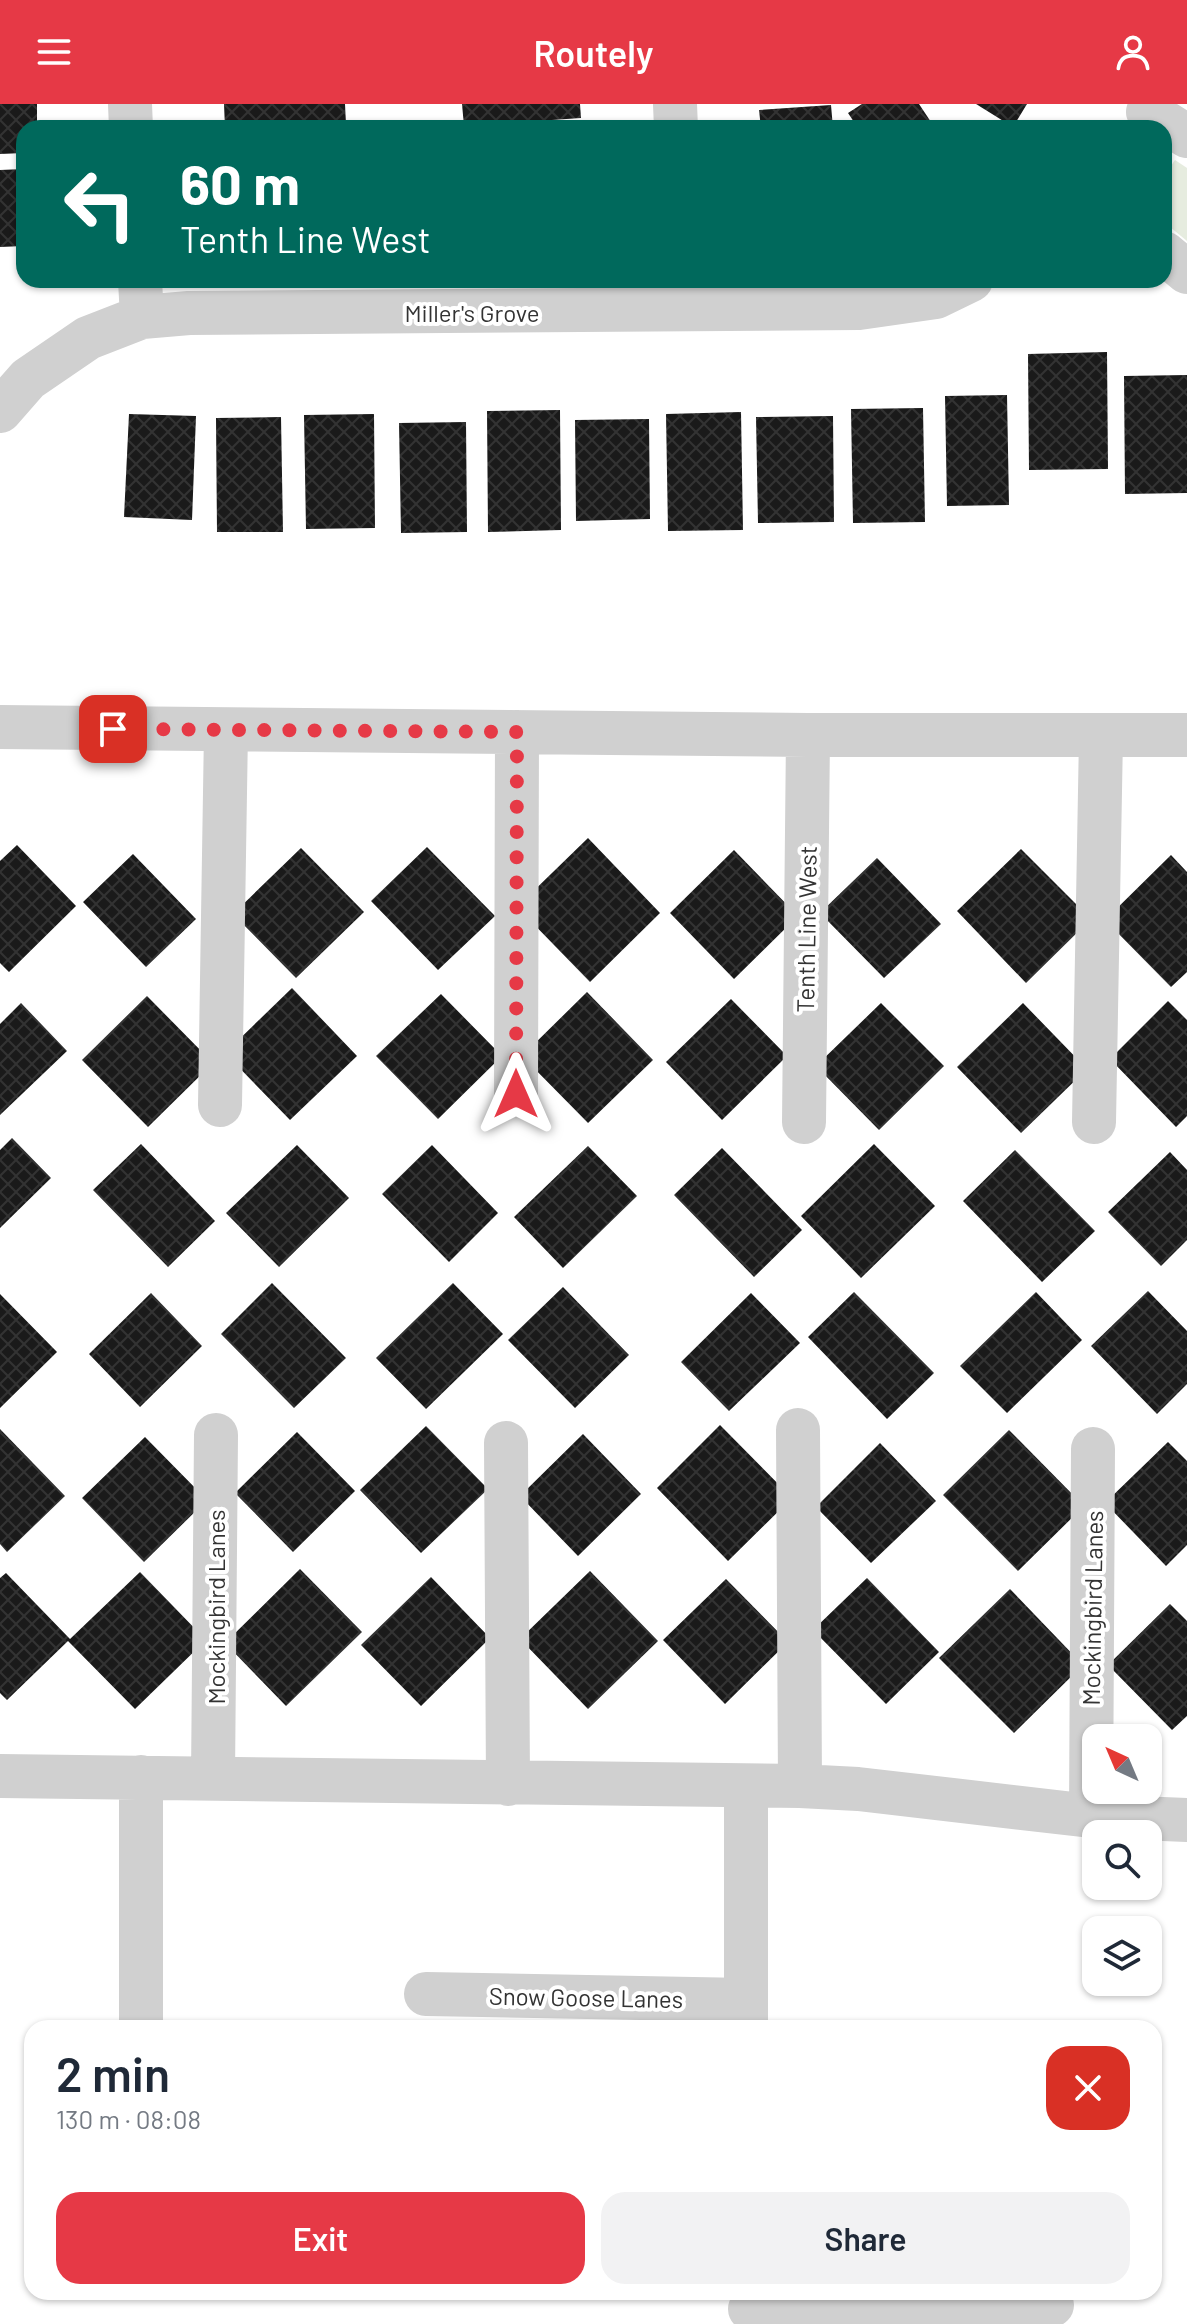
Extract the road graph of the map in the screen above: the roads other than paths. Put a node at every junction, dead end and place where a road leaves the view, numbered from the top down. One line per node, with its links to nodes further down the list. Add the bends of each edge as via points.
1 (955, 288): 2 (street, Miller's Grove, via 936,297 859,308)
2 (684, 295): 3 (street, Miller's Grove, via 205,312)
3 (141, 299): 4 (street, Miller's Grove, via 28,379)
4 (0, 411)
5 (0, 727): 6 (street)
6 (226, 730): 7 (street); 12 (street)
7 (517, 732): 8 (street); 11 (street)
8 (808, 735): 10 (street); 13 (street, Tenth Line West)
9 (1187, 735): 10 (street)
10 (1101, 736): 14 (street)
11 (516, 1094)
12 (220, 1105)
13 (804, 1122)
14 (1094, 1122)
15 (798, 1430): 24 (street)
16 (216, 1435): 21 (street, Mockingbird Lanes)
17 (506, 1443): 22 (street)
18 (1093, 1449): 25 (street, Mockingbird Lanes)
19 (0, 1776): 20 (street)
20 (141, 1777): 21 (street); 29 (street)
21 (213, 1778): 22 (street)
22 (508, 1784): 23 (street)
23 (746, 1786): 24 (street); 28 (street, Snow Goose Lanes)
24 (800, 1786): 25 (street)
25 (1091, 1816): 26 (street)
26 (1187, 1820)
27 (426, 1994): 28 (street, Snow Goose Lanes)
28 (746, 2014)
29 (141, 2020)
30 (1052, 2305): 31 (street)
31 (751, 2308)

